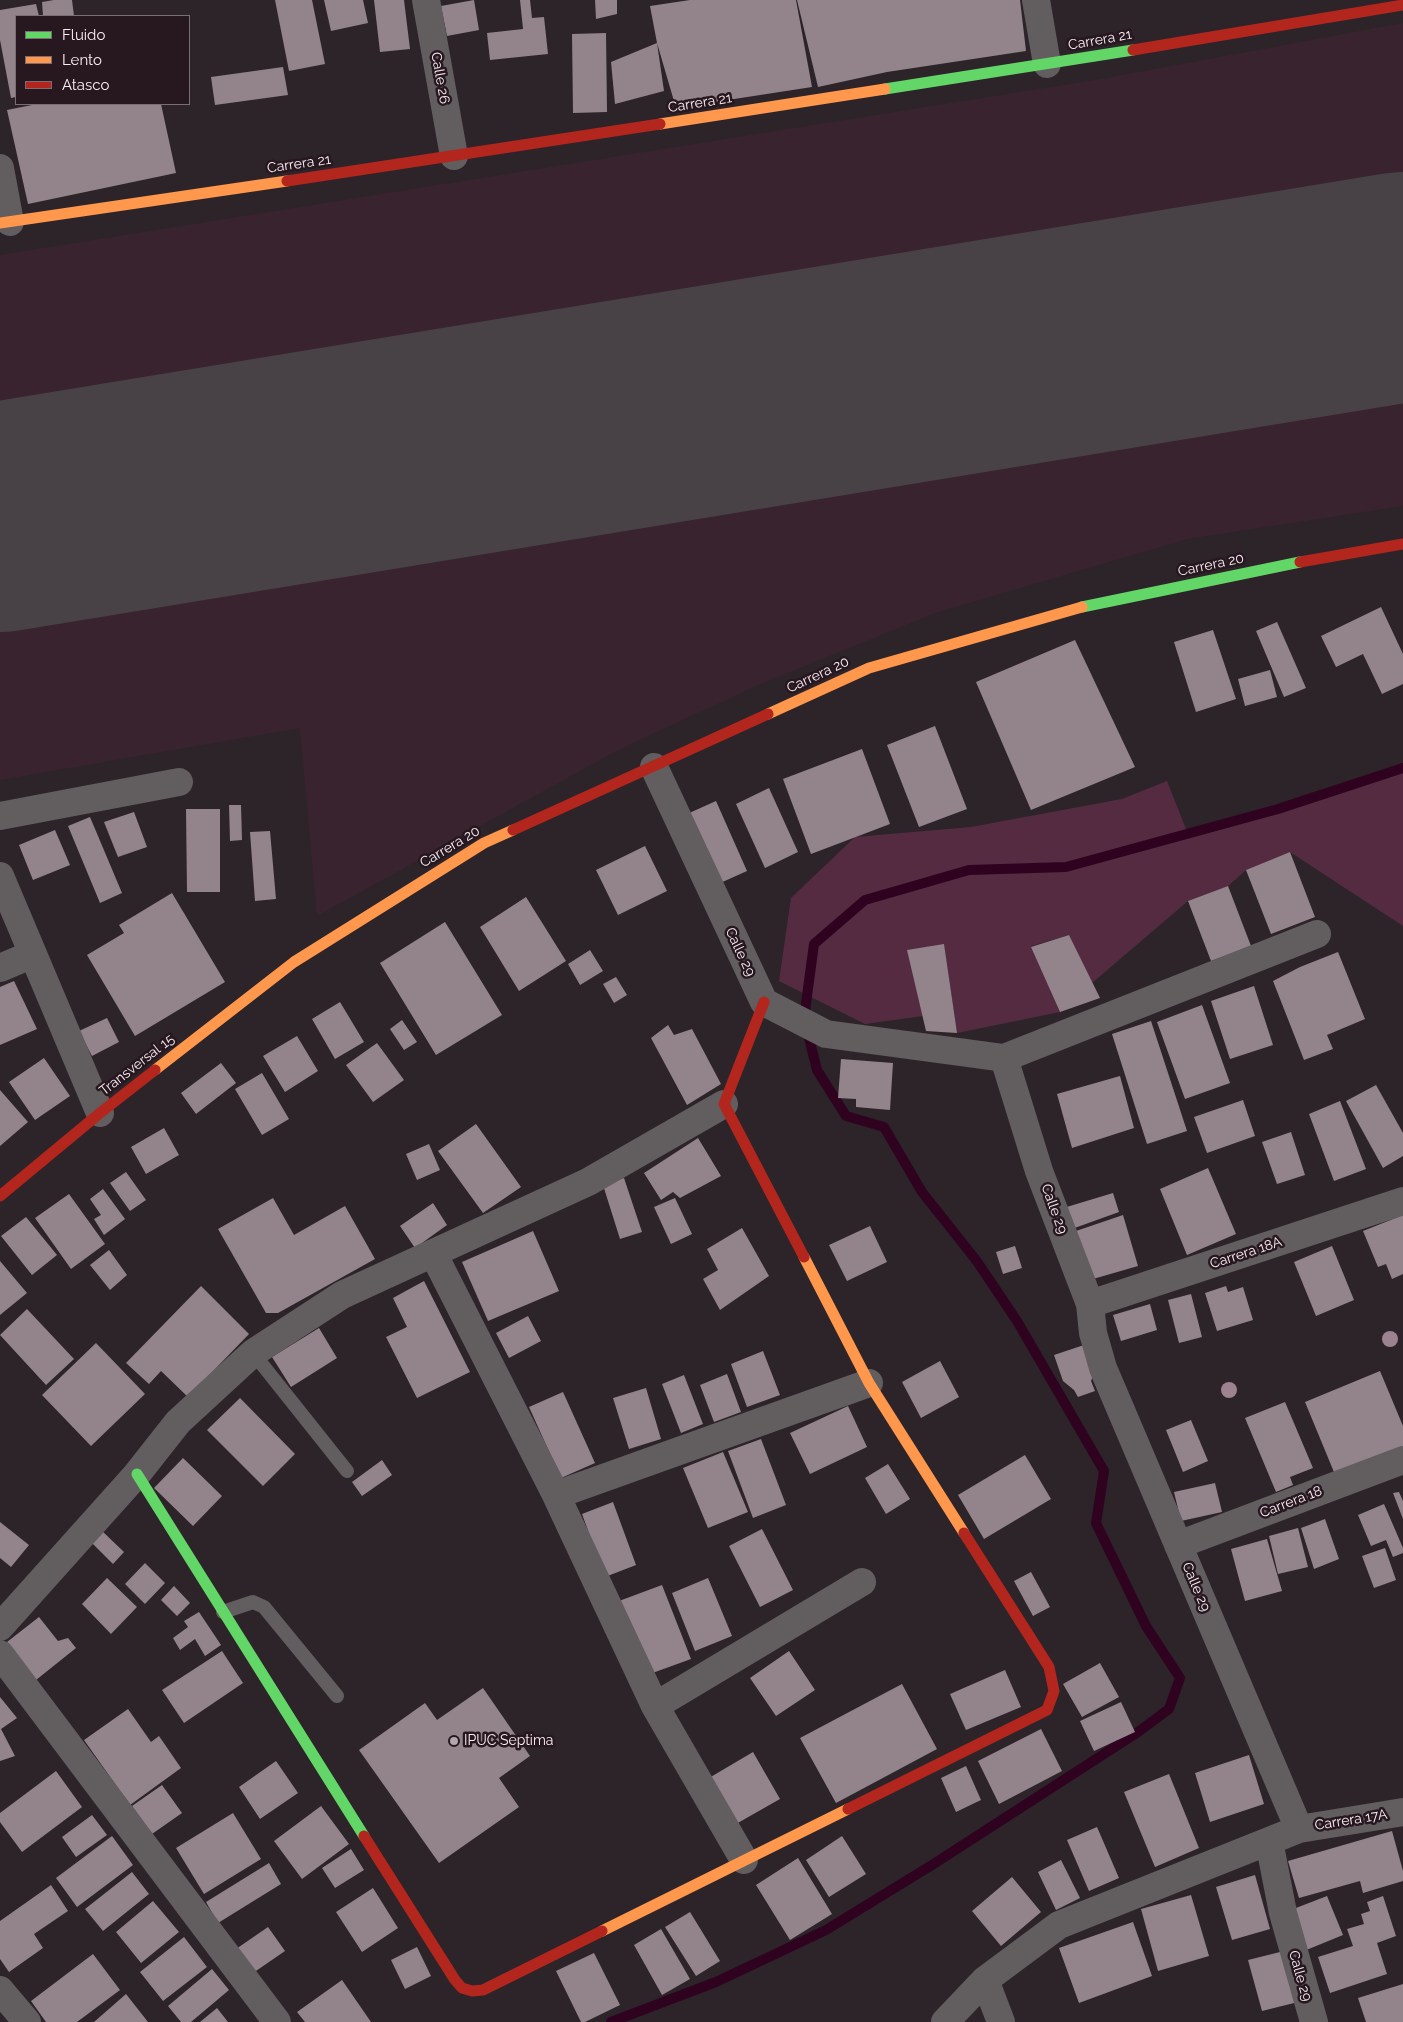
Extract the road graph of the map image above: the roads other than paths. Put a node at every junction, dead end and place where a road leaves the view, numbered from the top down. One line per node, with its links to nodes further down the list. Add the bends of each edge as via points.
1 (426, 0): 5 (street, Calle 26)
2 (1036, 0): 4 (street)
3 (1403, 4): 4 (street, Carrera 21)
4 (1047, 64): 5 (street, Carrera 21)
5 (454, 156): 7 (street, Carrera 21)
6 (0, 168): 7 (street)
7 (5, 223)
8 (1403, 544): 9 (street, Carrera 20, via 1070,610 869,668)
9 (654, 768): 15 (street, Carrera 20, via 484,843); 17 (street, Calle 29)
10 (179, 782): 11 (street)
11 (0, 816)
12 (0, 876): 14 (street)
13 (1317, 934): 18 (street)
14 (33, 954): 16 (street); 20 (street)
15 (294, 962): 20 (street, Transversal 15)
16 (0, 968)
17 (764, 1002): 18 (street, via 826,1034); 19 (street)
18 (1004, 1058): 24 (street, Calle 29, via 1040,1170)
19 (724, 1104): 23 (street, via 588,1182); 26 (street)
20 (100, 1113): 21 (street, Transversal 15)
21 (0, 1196)
22 (1403, 1201): 24 (street, Carrera 18A)
23 (433, 1253): 25 (street, via 342,1295); 30 (street)
24 (1090, 1304): 31 (street, Calle 29, via 1093,1333 1103,1368)
25 (253, 1353): 28 (lane); 29 (street, via 178,1422)
26 (870, 1382): 30 (street); 41 (street, via 1048,1666 1054,1691 1047,1710)
27 (1403, 1460): 31 (street, Carrera 18)
28 (347, 1471)
29 (137, 1474): 33 (street); 34 (street)
30 (556, 1495): 37 (street)
31 (1178, 1545): 39 (street, Calle 29)
32 (862, 1582): 37 (street)
33 (223, 1612): 36 (lane, via 253,1602 264,1607); 41 (street, via 462,1988 483,1990)
34 (0, 1627)
35 (0, 1654): 45 (street)
36 (337, 1696)
37 (655, 1706): 41 (street)
38 (1403, 1812): 39 (street, Carrera 17A)
39 (1299, 1829): 40 (street, Carrera 17A)
40 (1269, 1841): 42 (street, Carrera 17A, via 1059,1925); 48 (street, Calle 29, via 1283,1913)
41 (744, 1860)
42 (985, 1980): 46 (street, Carrera 17A); 47 (street)
43 (0, 1990): 44 (street)
44 (27, 2022)
45 (277, 2022)
46 (945, 2022)
47 (1001, 2022)
48 (1314, 2022)

